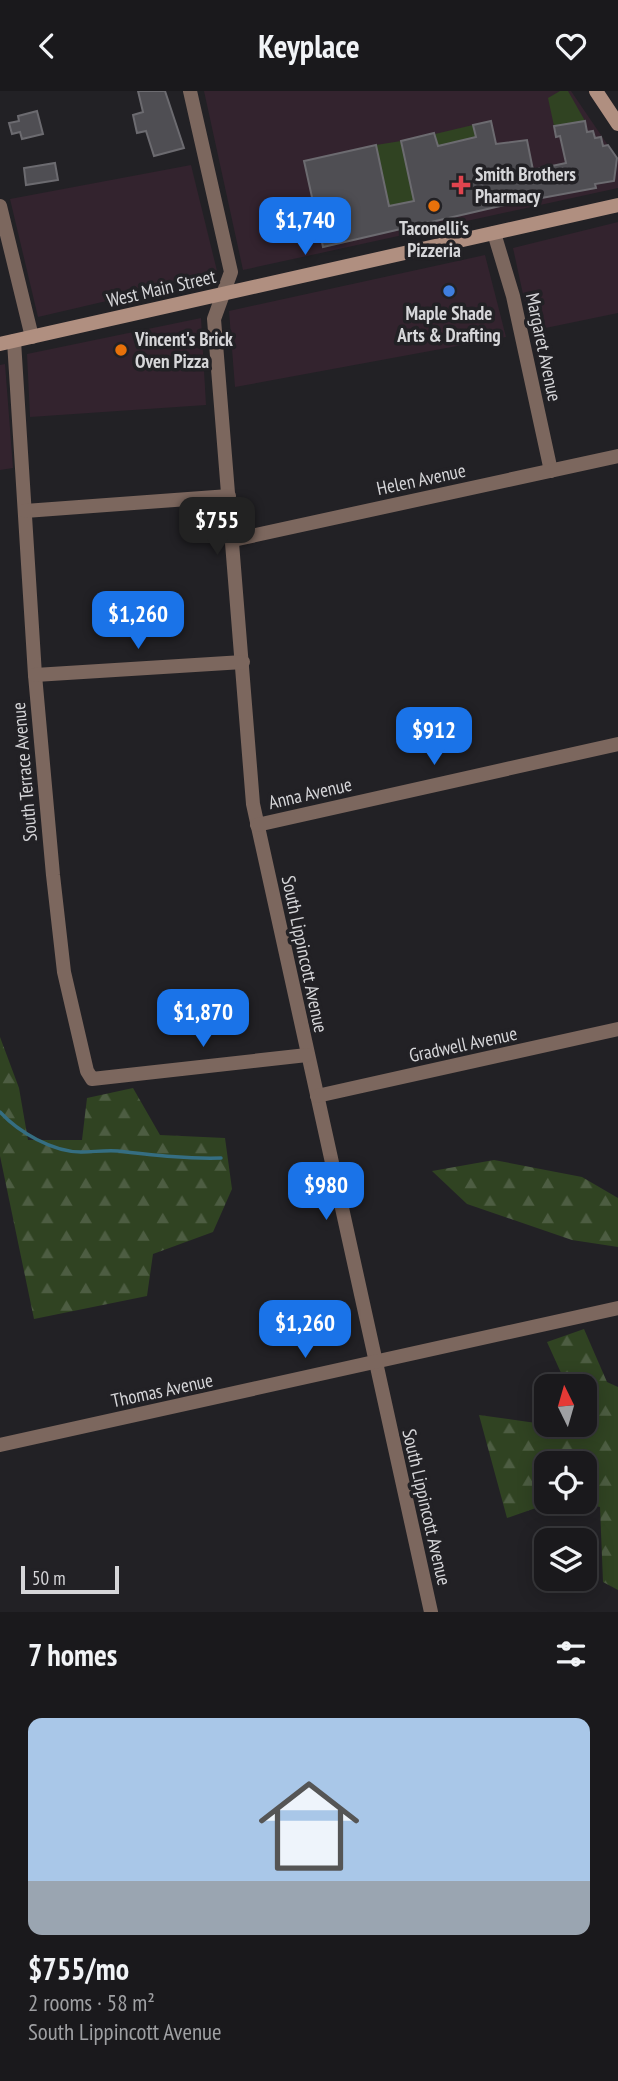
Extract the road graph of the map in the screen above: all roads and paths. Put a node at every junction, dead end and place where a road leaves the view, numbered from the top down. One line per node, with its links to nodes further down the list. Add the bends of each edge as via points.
1 (190, 91): 7 (street, South Lippincott Avenue, via 231,272)
2 (596, 91): 3 (main road)
3 (618, 124)
4 (618, 205): 6 (main road, West Main Street)
5 (0, 206): 8 (street)
6 (494, 233): 7 (main road, West Main Street); 11 (street, Margaret Avenue, via 513,296)
7 (222, 294): 8 (main road, West Main Street); 12 (street, South Lippincott Avenue, via 214,319)
8 (32, 337): 9 (main road, West Main Street)
9 (7, 343): 13 (street, South Terrace Avenue)
10 (618, 456): 11 (street, Helen Avenue)
11 (551, 471): 14 (street, Helen Avenue)
12 (229, 496): 13 (street); 14 (street, South Lippincott Avenue)
13 (25, 511): 16 (street, South Terrace Avenue)
14 (233, 540): 15 (street, South Lippincott Avenue)
15 (243, 662): 16 (street); 18 (street, South Lippincott Avenue)
16 (35, 675): 20 (street, South Terrace Avenue, via 64,972 92,1079)
17 (618, 744): 18 (street, Anna Avenue)
18 (257, 825): 20 (street, South Lippincott Avenue)
19 (618, 1029): 21 (street, Gradwell Avenue)
20 (307, 1055): 21 (street, South Lippincott Avenue)
21 (317, 1096): 23 (street, South Lippincott Avenue)
22 (618, 1308): 23 (street, Thomas Avenue)
23 (375, 1363): 24 (street, Thomas Avenue); 25 (street, South Lippincott Avenue)
24 (0, 1444)
25 (431, 1612)

